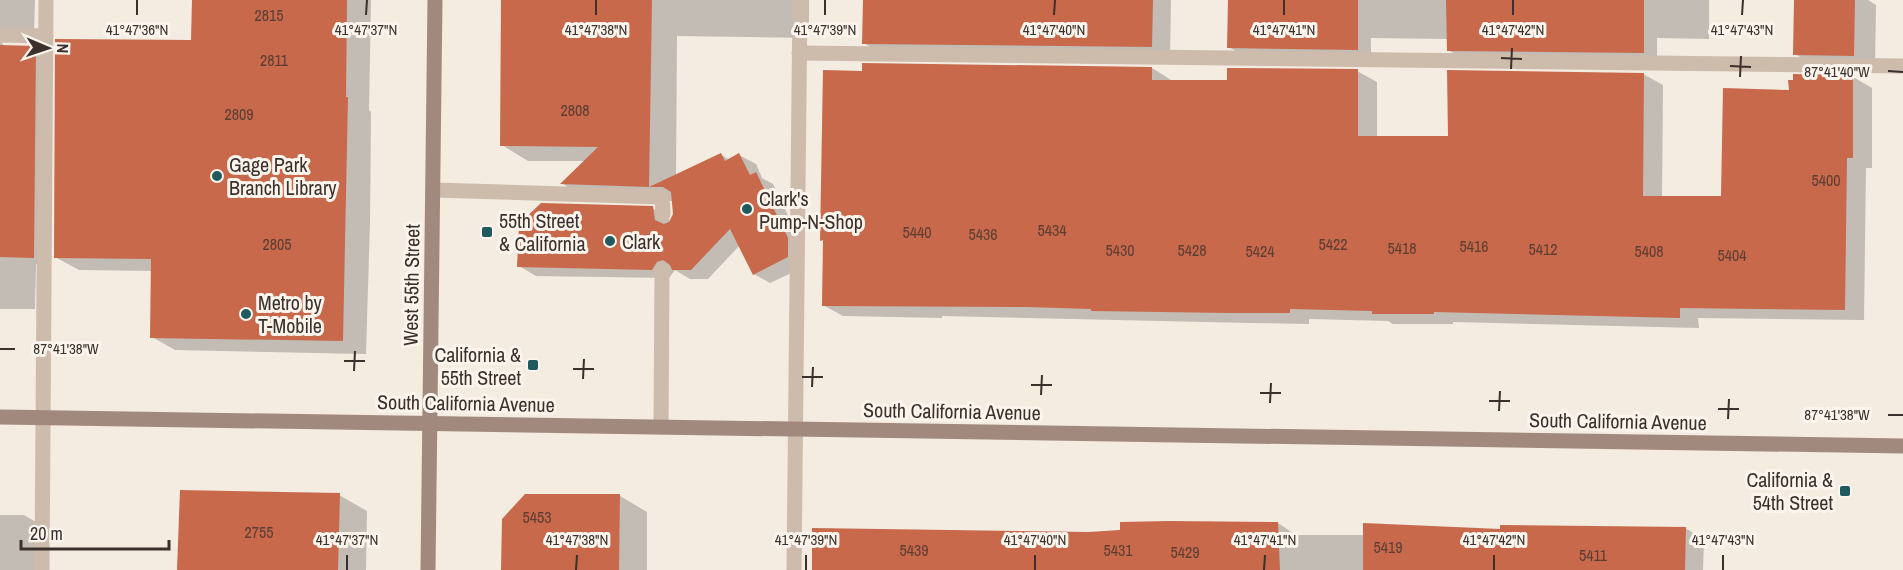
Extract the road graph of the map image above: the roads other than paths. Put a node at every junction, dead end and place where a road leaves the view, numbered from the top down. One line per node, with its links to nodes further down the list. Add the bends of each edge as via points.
1 (46, 0): 5 (lane)
2 (435, 0): 8 (street, West 55th Street)
3 (800, 0): 6 (lane)
4 (0, 35): 5 (lane)
5 (46, 36): 12 (lane)
6 (799, 53): 7 (lane); 15 (lane)
7 (1903, 66)
8 (434, 190): 9 (lane, via 662,197); 13 (street, West 55th Street)
9 (663, 214)
10 (662, 270): 14 (lane)
11 (0, 417): 12 (street, South California Avenue)
12 (44, 418): 13 (street, South California Avenue); 17 (lane)
13 (430, 424): 14 (street, South California Avenue); 18 (street, West 55th Street)
14 (661, 427): 15 (street, South California Avenue)
15 (797, 429): 16 (street, South California Avenue); 19 (lane)
16 (1903, 446)
17 (42, 570)
18 (428, 570)
19 (794, 570)

